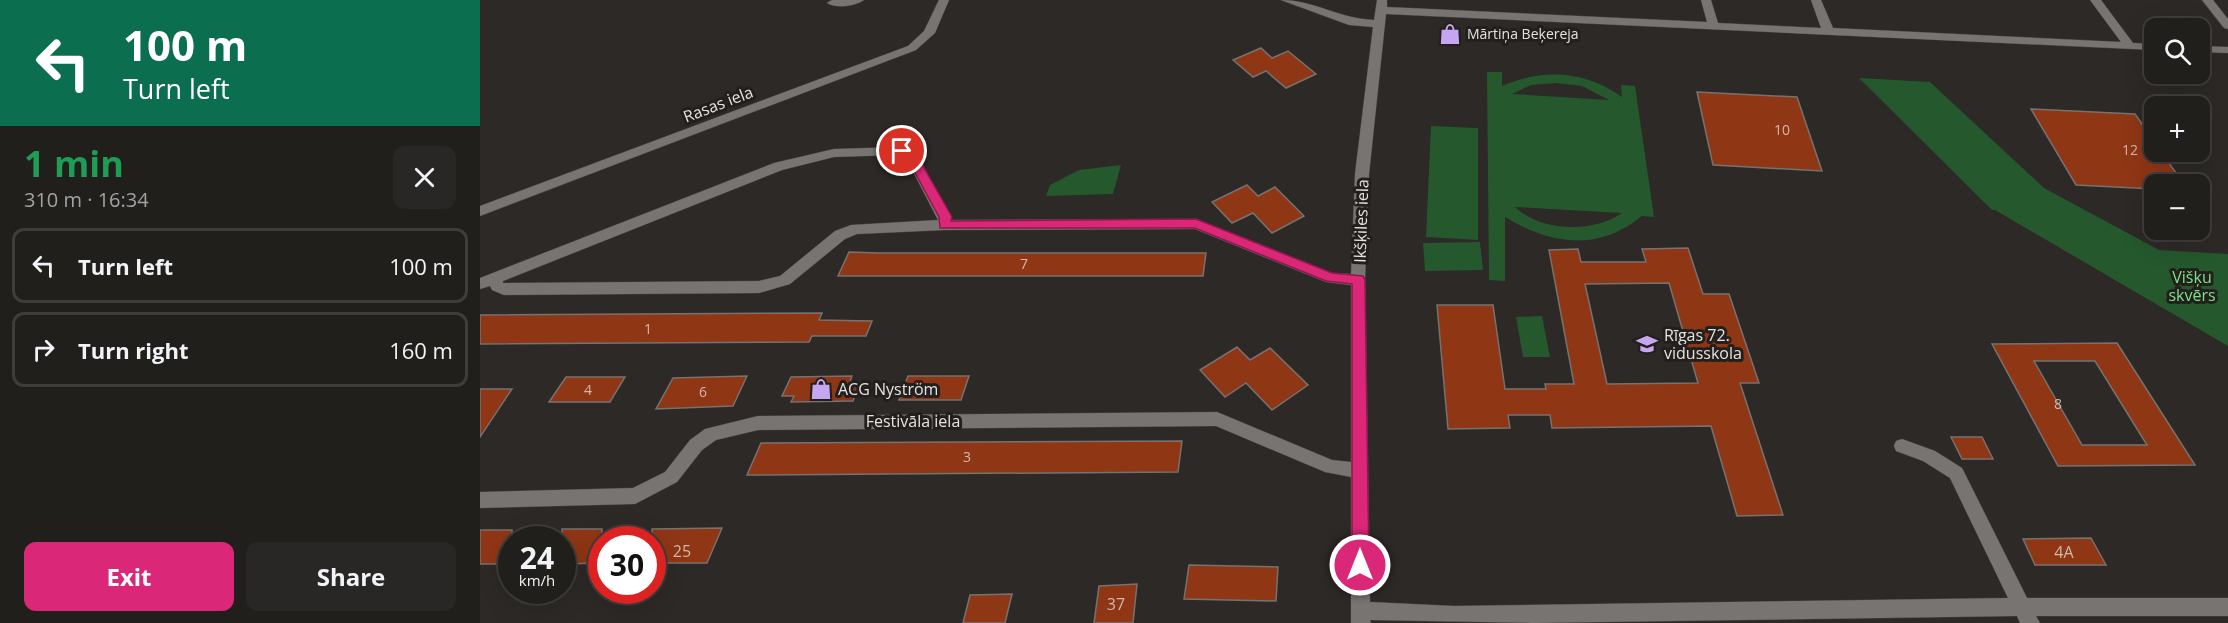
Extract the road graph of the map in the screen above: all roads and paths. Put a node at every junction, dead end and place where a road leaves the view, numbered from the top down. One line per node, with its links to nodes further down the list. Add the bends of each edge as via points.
1 (858, 0): 8 (street)
2 (944, 0): 18 (street, Rasas iela, via 931,33 912,48)
3 (1286, 0): 10 (street, via 1353,23)
4 (1706, 0): 11 (street)
5 (1816, 0): 13 (street)
6 (2095, 0): 14 (street)
7 (2207, 0): 12 (street)
8 (833, 3)
9 (1381, 5): 10 (street, Ikšķiles iela); 11 (street)
10 (1378, 24): 21 (street, Ikšķiles iela, via 1362,174)
11 (1713, 25): 13 (street)
12 (2228, 26)
13 (1828, 31): 14 (street)
14 (2129, 45): 15 (street)
15 (2144, 46)
16 (2210, 49): 17 (street)
17 (2228, 50)
18 (480, 211)
19 (945, 225): 20 (street, via 856,228 785,280 759,287 504,289 497,286); 20 (street, via 945,217 911,155 902,151 834,153 779,166); 21 (street, via 1196,224 1331,278)
20 (495, 278): 22 (street)
21 (1358, 280): 24 (street, Ikšķiles iela)
22 (480, 284)
23 (1902, 446): 27 (street, via 1956,472)
24 (1360, 471): 25 (street, Festivāla iela, via 1331,467 1217,419 758,423 711,434 696,445 671,477 635,495); 28 (street, Ikšķiles iela)
25 (480, 500)
26 (2228, 607): 27 (street)
27 (2026, 615): 28 (street, via 1454,615 1402,611)
28 (1361, 617)

